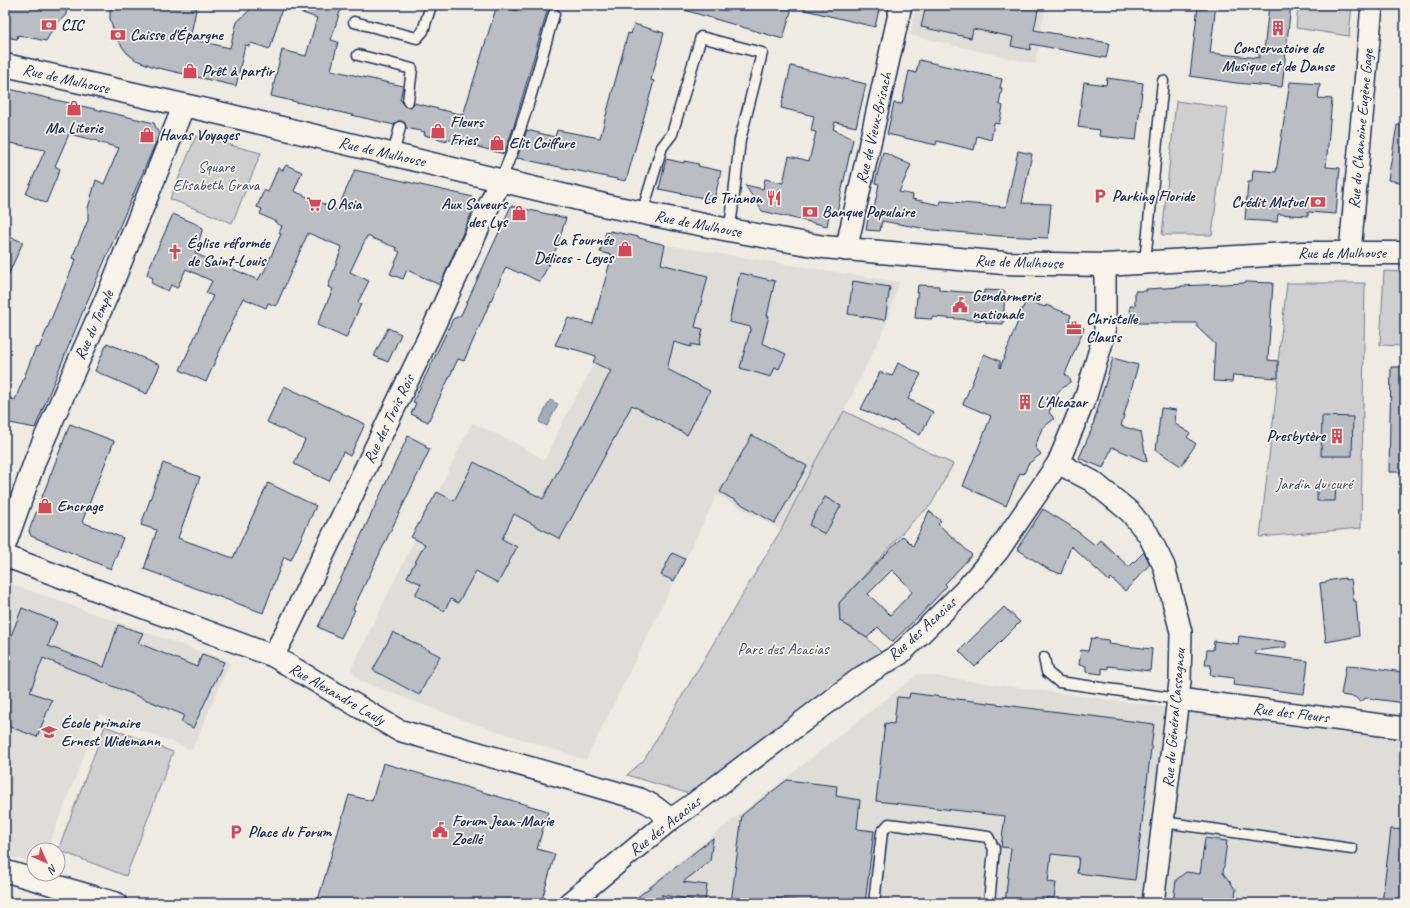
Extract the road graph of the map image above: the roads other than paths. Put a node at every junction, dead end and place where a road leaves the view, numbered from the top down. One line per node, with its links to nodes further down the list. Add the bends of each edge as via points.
1 (431, 5): 5 (lane, via 423,31 417,38)
2 (901, 5): 16 (street, Rue de Vieux-Brisach)
3 (1372, 5): 17 (street, Rue du Chanoine Eugène Gage)
4 (554, 14): 13 (lane, via 520,129)
5 (354, 22)
6 (358, 55): 9 (lane, via 412,69)
7 (5, 65): 10 (main road, Rue de Mulhouse)
8 (1163, 82): 19 (lane)
9 (408, 101)
10 (184, 105): 12 (main road, Rue de Mulhouse); 22 (street, Rue du Temple, via 111,287 36,458)
11 (400, 127): 12 (lane)
12 (393, 155): 13 (main road, Rue de Mulhouse)
13 (501, 179): 14 (main road, Rue de Mulhouse); 24 (street, Rue des Trois Rois, via 434,326 290,626)
14 (642, 213): 15 (main road, Rue de Mulhouse); 15 (lane, via 662,147 672,134 701,38 762,53 740,140)
15 (729, 230): 16 (main road, Rue de Mulhouse)
16 (846, 250): 20 (main road, Rue de Mulhouse, via 1004,263)
17 (1350, 252): 18 (main road, Rue de Mulhouse); 19 (main road, Rue de Mulhouse, via 1302,252)
18 (1405, 253)
19 (1145, 262): 20 (main road, Rue de Mulhouse)
20 (1105, 265): 21 (street, Rue des Acacias, via 1105,332 1086,396)
21 (1058, 463): 26 (street, Rue du Général Cassagnou, via 1092,481 1130,512 1148,534 1164,566 1181,632); 28 (street, Rue des Acacias, via 998,551 965,590 900,654 863,676)
22 (5, 545)
23 (5, 556): 24 (street, Rue Alexandre Lauly)
24 (273, 656): 28 (street, Rue Alexandre Lauly, via 398,730 640,799)
25 (1044, 658): 26 (lane, via 1047,672 1059,682)
26 (1178, 699): 27 (street, Rue des Fleurs); 29 (street, Rue du Général Cassagnou)
27 (1405, 728)
28 (675, 816): 33 (street, Rue des Acacias)
29 (1163, 822): 30 (lane); 36 (street, Rue du Général Cassagnou)
30 (1352, 849)
31 (5, 871): 32 (street)
32 (116, 903)
33 (569, 903)
34 (874, 903): 35 (lane, via 882,832 888,824 988,837 994,849)
35 (989, 903)
36 (1153, 903)

